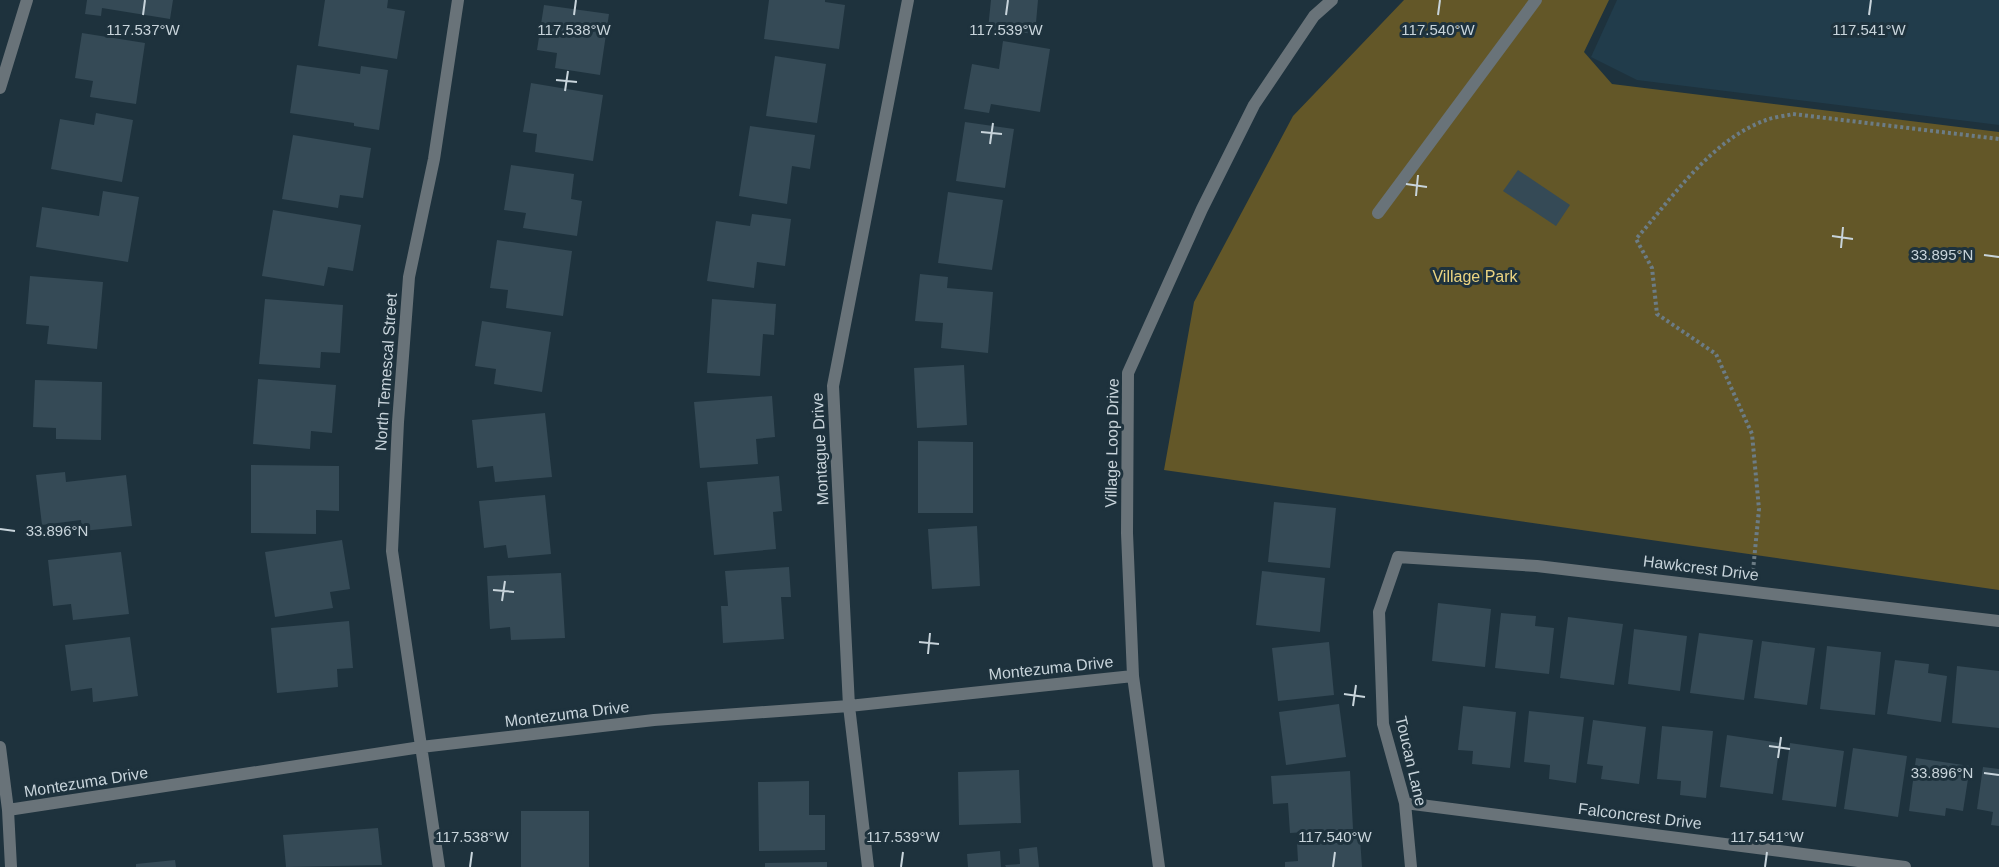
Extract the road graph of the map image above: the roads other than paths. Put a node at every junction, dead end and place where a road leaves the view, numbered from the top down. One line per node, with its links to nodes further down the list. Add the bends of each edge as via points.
1 (27, 0): 6 (street)
2 (458, 0): 13 (street, North Temescal Street, via 434,159 409,276 398,422 392,551)
3 (908, 0): 11 (street, Montague Drive, via 833,386)
4 (1332, 0): 10 (street, Village Loop Drive, via 1314,16 1254,105 1128,373 1127,533)
5 (1536, 0): 7 (street)
6 (0, 88)
7 (1378, 213)
8 (1398, 557): 9 (street, Hawkcrest Drive, via 1537,566); 14 (street, Toucan Lane, via 1379,612 1383,724)
9 (1999, 621)
10 (1133, 676): 11 (street, Montezuma Drive); 19 (street, Village Loop Drive)
11 (849, 706): 13 (street, Montezuma Drive, via 654,720); 18 (street, Montague Drive)
12 (0, 747): 15 (street)
13 (421, 747): 15 (street, Montezuma Drive); 17 (street, North Temescal Street)
14 (1405, 802): 20 (street, Toucan Lane); 21 (street, Falconcrest Drive)
15 (8, 810): 16 (street)
16 (11, 867)
17 (439, 867)
18 (868, 867)
19 (1159, 867)
20 (1411, 867)
21 (1905, 867)

